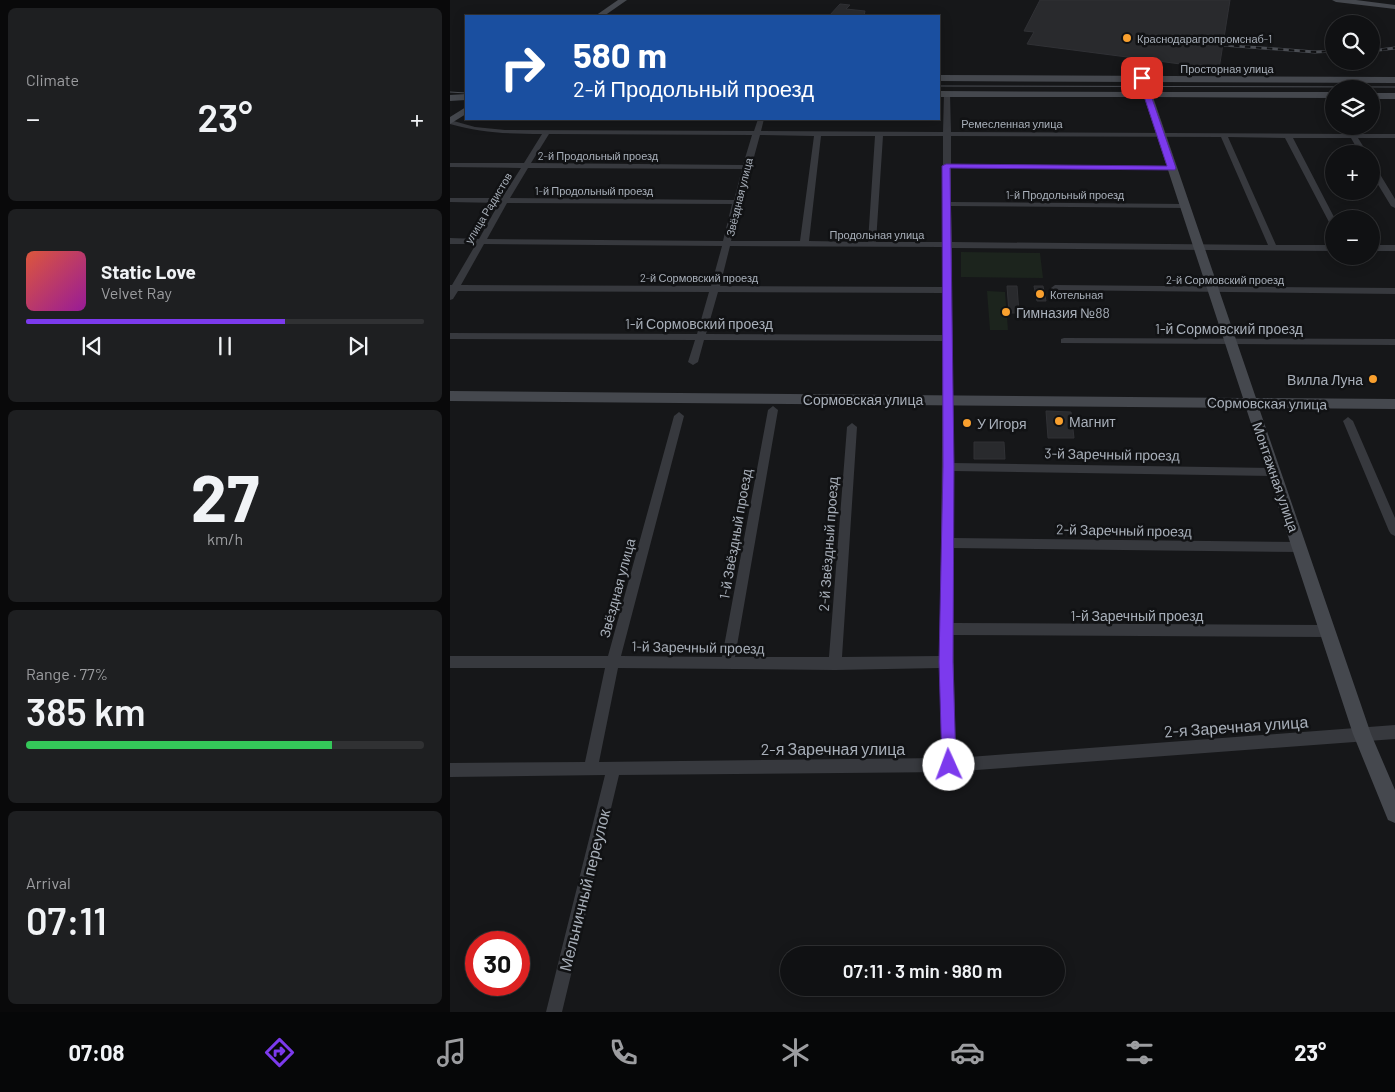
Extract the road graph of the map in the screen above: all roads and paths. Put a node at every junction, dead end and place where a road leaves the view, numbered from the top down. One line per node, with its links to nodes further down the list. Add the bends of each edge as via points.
1 (622, 0): 5 (main road)
2 (1336, 0): 4 (main road)
3 (1344, 0): 4 (main road)
4 (1395, 6)
5 (600, 15)
6 (940, 78): 7 (main road, Просторная улица)
7 (1142, 78): 8 (main road, Просторная улица); 10 (main road, Монтажная улица)
8 (1395, 80)
9 (943, 94): 10 (main road, Просторная улица); 23 (street)
10 (1147, 94): 11 (main road, Просторная улица); 24 (main road, Монтажная улица)
11 (1325, 95)
12 (1380, 96): 13 (main road)
13 (1395, 96)
14 (450, 98): 15 (main road)
15 (465, 98)
16 (465, 111): 18 (main road)
17 (761, 120): 20 (street, Звёздная улица)
18 (450, 122): 19 (street, Ремесленная улица, via 488,131)
19 (547, 132): 20 (street, Ремесленная улица); 31 (street, улица Радистов)
20 (756, 133): 21 (street, Ремесленная улица); 33 (street, Звёздная улица)
21 (818, 134): 22 (street, Ремесленная улица); 46 (street)
22 (879, 134): 23 (street, Ремесленная улица); 47 (street)
23 (946, 134): 24 (street, Ремесленная улица); 32 (street)
24 (1161, 135): 25 (street, Ремесленная улица); 34 (main road, Монтажная улица)
25 (1224, 136): 26 (street, Ремесленная улица); 50 (street)
26 (1288, 136): 27 (street, Ремесленная улица); 42 (street)
27 (1353, 136): 28 (street, Ремесленная улица); 29 (street)
28 (1395, 136)
29 (1358, 145)
30 (450, 165): 31 (street, 2-й Продольный проезд)
31 (528, 166): 33 (street, 2-й Продольный проезд); 37 (street, улица Радистов)
32 (946, 166): 34 (street); 39 (street)
33 (746, 167): 38 (street, Звёздная улица)
34 (1172, 168): 40 (main road, Монтажная улица)
35 (1380, 181): 41 (street)
36 (450, 200): 37 (street, 1-й Продольный проезд)
37 (504, 201): 38 (street, 1-й Продольный проезд); 44 (street, улица Радистов)
38 (737, 202): 45 (street, Звёздная улица)
39 (946, 204): 40 (street, 1-й Продольный проезд); 48 (street)
40 (1185, 206): 49 (main road, Монтажная улица)
41 (1395, 206)
42 (1327, 210)
43 (450, 241): 44 (street, Продольная улица)
44 (480, 241): 45 (street, Продольная улица); 54 (street, улица Радистов)
45 (728, 244): 46 (street, Продольная улица); 55 (street, Звёздная улица)
46 (804, 244): 47 (street, Продольная улица)
47 (872, 245): 48 (street, Продольная улица)
48 (947, 245): 49 (street, Продольная улица); 57 (street)
49 (1199, 247): 50 (street, Продольная улица); 58 (main road, Монтажная улица)
50 (1273, 247): 51 (street, Продольная улица)
51 (1325, 248)
52 (1380, 248): 53 (street)
53 (1395, 248)
54 (453, 288): 55 (street, 2-й Сормовский проезд); 60 (street, улица Радистов)
55 (716, 288): 57 (street, 2-й Сормовский проезд); 62 (street, Звёздная улица)
56 (1056, 288): 58 (street, 2-й Сормовский проезд)
57 (947, 290): 63 (street)
58 (1214, 291): 59 (street, 2-й Сормовский проезд); 65 (main road, Монтажная улица)
59 (1395, 292)
60 (450, 297)
61 (450, 336): 62 (street, 1-й Сормовский проезд)
62 (700, 336): 63 (street, 1-й Сормовский проезд); 67 (street, Звёздная улица)
63 (948, 338): 70 (street)
64 (1064, 341): 65 (street, 1-й Сормовский проезд)
65 (1231, 342): 66 (street, 1-й Сормовский проезд); 72 (main road, Монтажная улица)
66 (1395, 342)
67 (693, 362)
68 (450, 390): 70 (main road, Сормовская улица)
69 (450, 396): 70 (main road, Сормовская улица)
70 (947, 396): 72 (main road, Сормовская улица); 78 (street)
71 (1395, 396): 72 (main road, Сормовская улица)
72 (1250, 398): 73 (main road, Сормовская улица); 79 (main road, Монтажная улица)
73 (1395, 404)
74 (773, 410): 88 (street, 1-й Звёздный проезд)
75 (679, 416): 85 (street, Звёздная улица)
76 (1348, 421): 80 (street)
77 (852, 427): 89 (street, 2-й Звёздный проезд)
78 (948, 466): 79 (street, 3-й Заречный проезд); 81 (street)
79 (1275, 472): 82 (main road, Монтажная улица)
80 (1395, 531)
81 (948, 543): 82 (street, 2-й Заречный проезд); 83 (street)
82 (1300, 547): 84 (main road, Монтажная улица)
83 (946, 629): 84 (street, 1-й Заречный проезд); 87 (street)
84 (1328, 631): 91 (main road, Монтажная улица)
85 (613, 661): 86 (street, 1-й Заречный проезд); 88 (street, 1-й Заречный проезд); 95 (street, Звёздная улица)
86 (450, 662)
87 (946, 662): 89 (street, 1-й Заречный проезд); 92 (street)
88 (727, 663): 89 (street, 1-й Заречный проезд)
89 (835, 664)
90 (1395, 732): 91 (street, 2-я Заречная улица)
91 (1362, 734): 92 (street, 2-я Заречная улица); 96 (main road, Монтажная улица)
92 (949, 765): 93 (street, 2-я Заречная улица)
93 (614, 768): 95 (street, 2-я Заречная улица); 97 (street, Мельничный переулок)
94 (450, 770): 95 (street, 2-я Заречная улица)
95 (590, 770)
96 (1395, 813)
97 (554, 1012)

